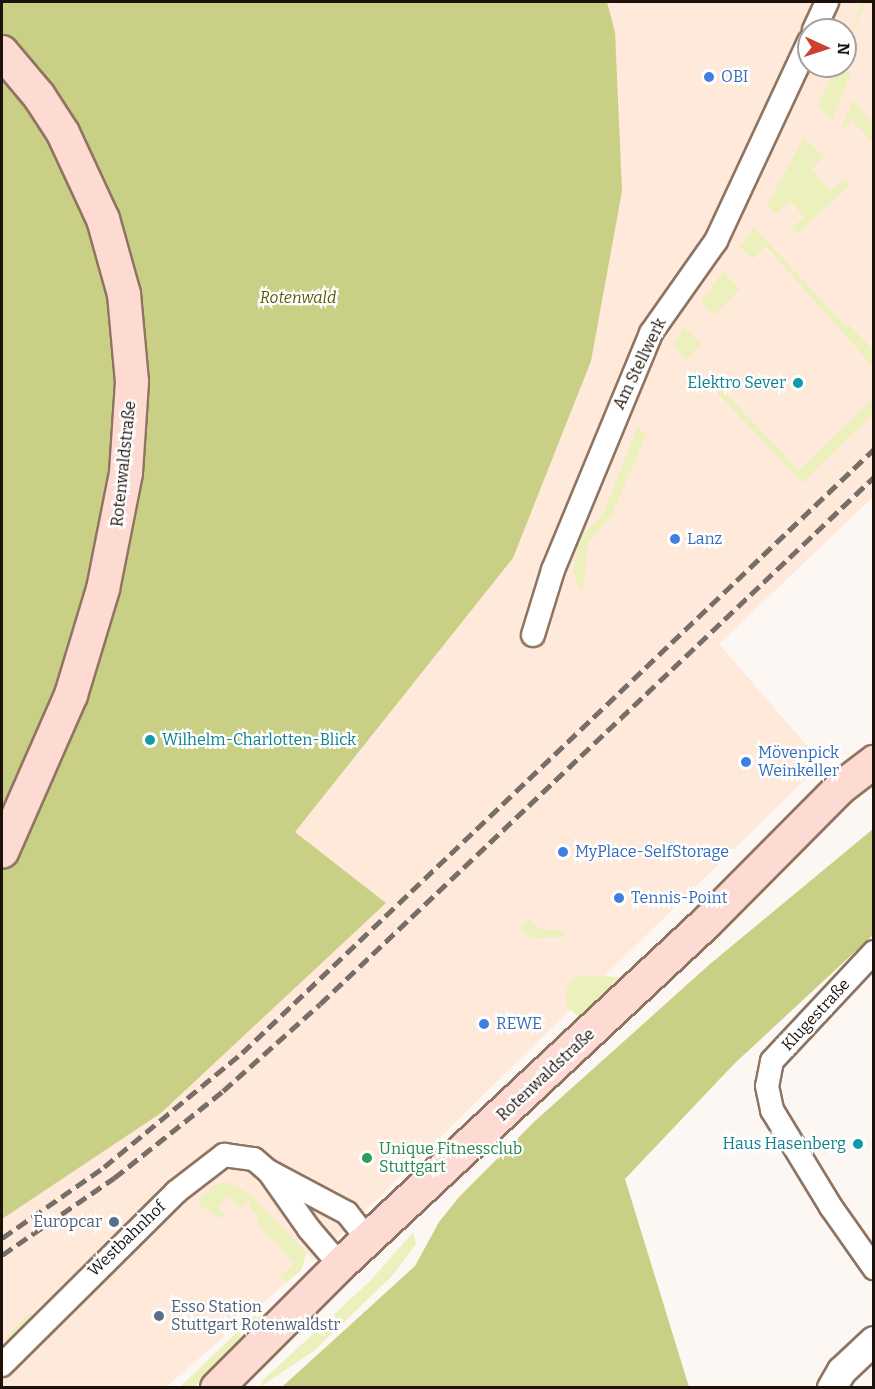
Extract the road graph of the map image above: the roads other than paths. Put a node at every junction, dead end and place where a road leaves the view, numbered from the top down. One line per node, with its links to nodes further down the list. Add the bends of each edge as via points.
1 (827, 2): 2 (street)
2 (820, 18)
3 (2, 51): 7 (main road, Rotenwaldstraße, via 63,132 103,219 124,294 132,382 126,472 103,589 70,695)
4 (797, 68): 5 (street, Am Stellwerk, via 716,241 646,342 553,570)
5 (533, 635)
6 (873, 762): 10 (main road, Rotenwaldstraße, via 840,788 790,842 545,1077)
7 (2, 852)
8 (873, 952): 12 (street, Klugestraße, via 772,1062 767,1086 772,1110)
9 (268, 1171): 10 (street, Westbahnhof, via 347,1213); 11 (street, Westbahnhof); 14 (street, Westbahnhof, via 254,1159 224,1155 214,1159 65,1299)
10 (368, 1240): 11 (main road, Rotenwaldstraße)
11 (340, 1265): 15 (main road, Rotenwaldstraße)
12 (873, 1268)
13 (873, 1341): 16 (street, via 842,1371)
14 (2, 1365)
15 (217, 1388)
16 (832, 1388)

